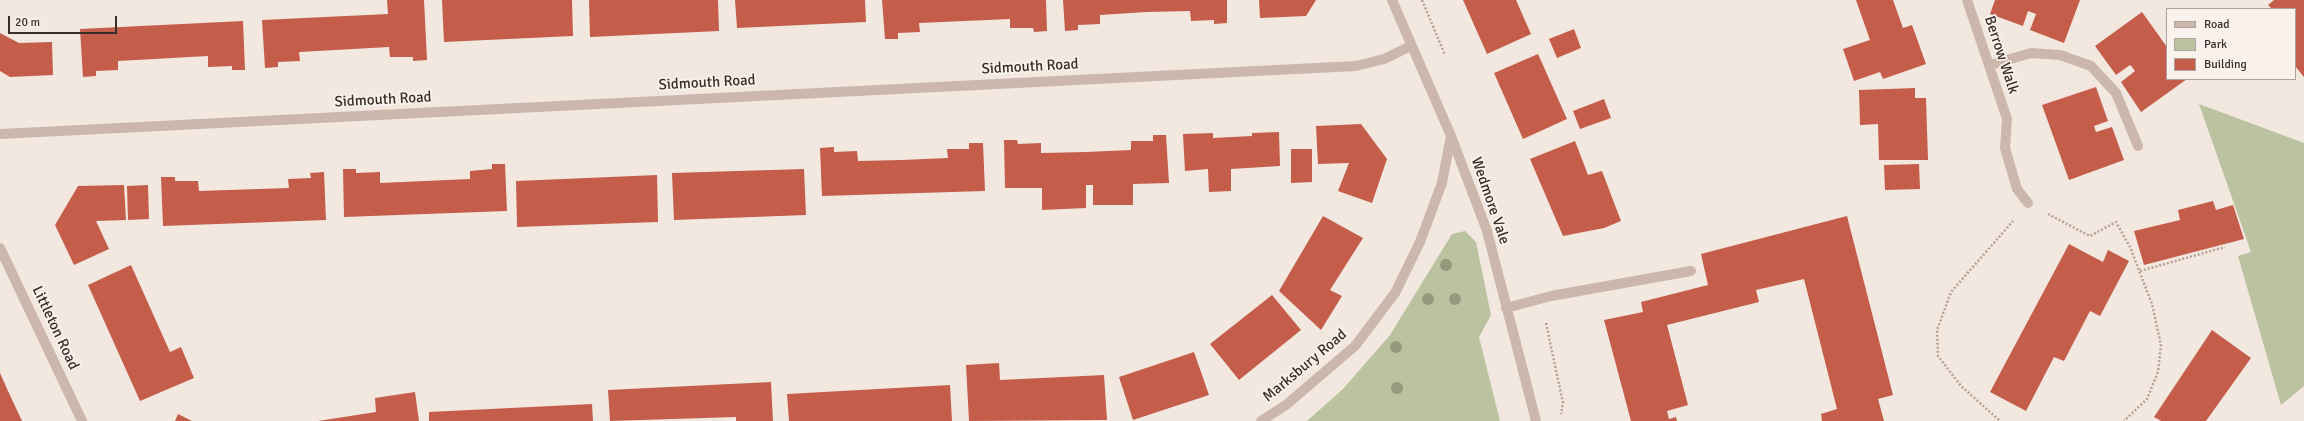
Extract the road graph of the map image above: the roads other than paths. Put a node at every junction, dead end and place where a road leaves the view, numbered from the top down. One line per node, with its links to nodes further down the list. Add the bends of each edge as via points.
1 (1392, 0): 3 (street, Wedmore Vale)
2 (1967, 0): 4 (street, Berrow Walk)
3 (1411, 46): 5 (street, Sidmouth Road, via 1384,59 1356,66); 6 (street, Wedmore Vale)
4 (1990, 65): 7 (street, via 2031,53 2060,55 2091,66 2116,93); 8 (street, Berrow Walk, via 2007,119 2005,148 2017,189)
5 (0, 134)
6 (1451, 136): 11 (street, Wedmore Vale, via 1487,231); 13 (street, Marksbury Road, via 1442,183 1420,242 1395,293 1355,346 1286,405)
7 (2138, 146)
8 (2028, 203)
9 (0, 248): 12 (street, Littleton Road)
10 (1691, 272): 11 (street, via 1551,296)
11 (1506, 308): 14 (street, Wedmore Vale)
12 (82, 421)
13 (1261, 421)
14 (1536, 421)

